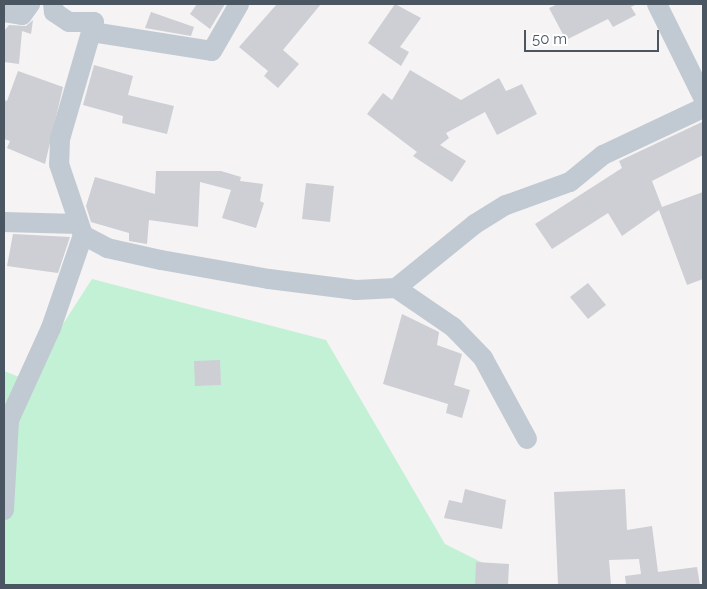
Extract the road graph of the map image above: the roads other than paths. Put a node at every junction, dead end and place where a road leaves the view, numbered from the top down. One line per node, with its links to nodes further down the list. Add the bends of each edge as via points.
1 (30, 4): 5 (street, via 22,15)
2 (53, 4): 6 (street, via 54,12 69,22 94,22)
3 (239, 4): 6 (street, via 212,51)
4 (657, 4): 7 (street)
5 (4, 12)
6 (92, 32): 10 (street, via 60,139 60,164)
7 (703, 97)
8 (703, 108): 11 (street, via 603,155 570,182 506,205 474,224)
9 (4, 222): 10 (street)
10 (80, 230): 11 (street, via 107,248 230,272 356,290); 13 (street, via 51,328 9,420)
11 (396, 288): 12 (street, via 453,327 483,358)
12 (527, 439)
13 (4, 510)

